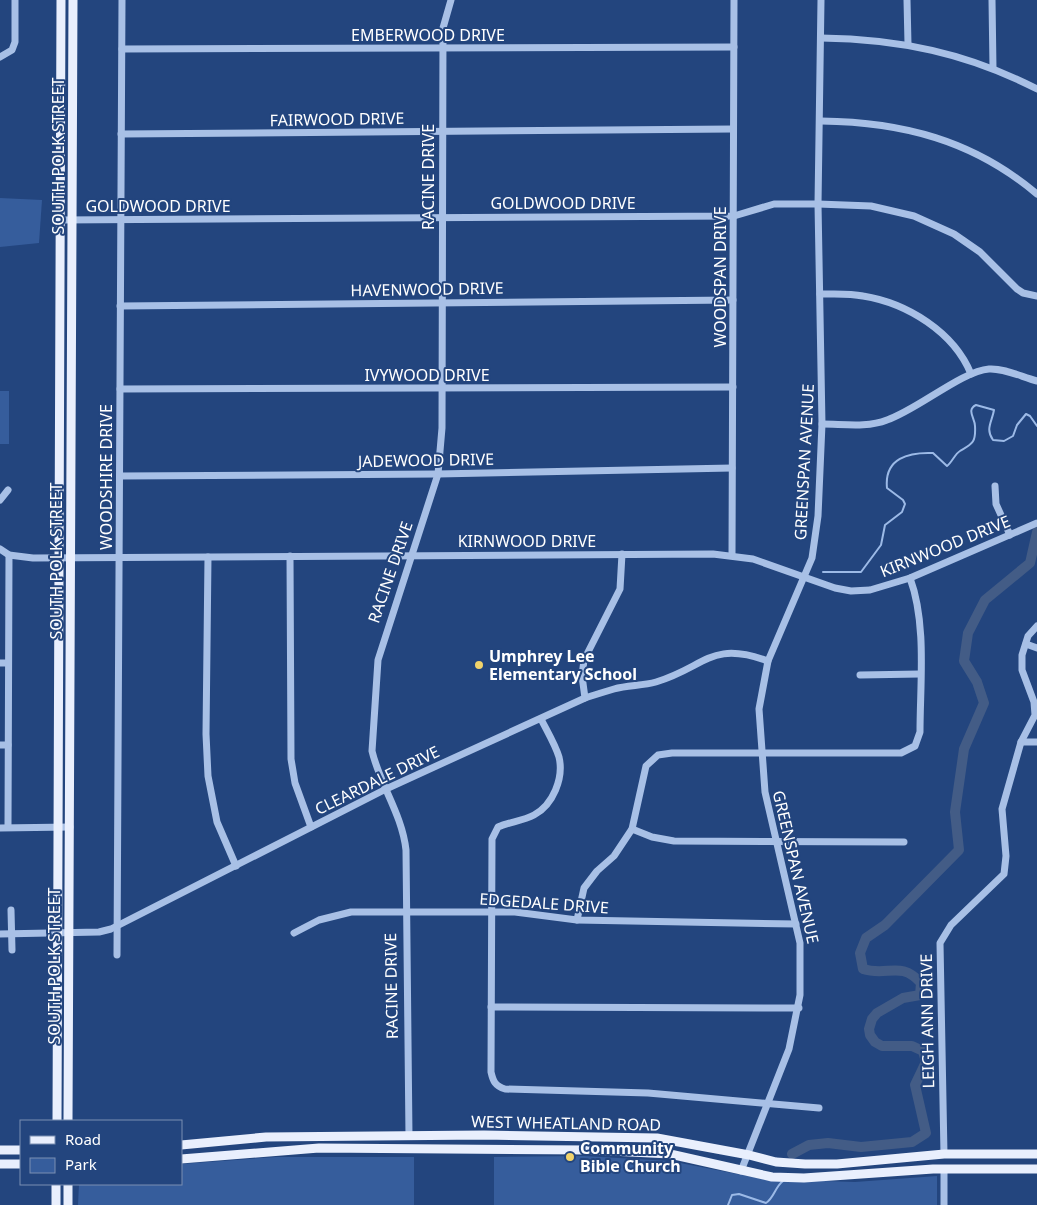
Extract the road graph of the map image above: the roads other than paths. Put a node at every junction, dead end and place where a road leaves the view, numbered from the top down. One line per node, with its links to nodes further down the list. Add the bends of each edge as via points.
1 (15, 0): 15 (street, via 15,42 12,50)
2 (61, 0): 18 (main road, SOUTH POLK STREET)
3 (73, 0): 19 (main road, SOUTH POLK STREET)
4 (122, 0): 14 (street, WOODSHIRE DRIVE)
5 (451, 0): 12 (street, RACINE DRIVE, via 443,28)
6 (734, 0): 13 (street, WOODSPAN DRIVE)
7 (821, 0): 10 (street, GREENSPAN AVENUE)
8 (907, 0): 11 (street)
9 (992, 0): 16 (street)
10 (821, 38): 11 (street); 20 (street, GREENSPAN AVENUE)
11 (908, 44): 16 (street)
12 (443, 48): 13 (street, EMBERWOOD DRIVE); 14 (street, EMBERWOOD DRIVE); 22 (street, RACINE DRIVE)
13 (734, 48): 21 (street, WOODSPAN DRIVE)
14 (122, 49): 23 (street, WOODSHIRE DRIVE)
15 (0, 57)
16 (993, 68): 17 (street)
17 (1037, 89)
18 (61, 111): 19 (main road); 28 (main road, SOUTH POLK STREET)
19 (73, 111): 29 (main road, SOUTH POLK STREET)
20 (821, 121): 24 (street, via 885,124 936,138 987,159); 25 (street, GREENSPAN AVENUE)
21 (733, 129): 22 (street, FAIRWOOD DRIVE); 26 (street, WOODSPAN DRIVE)
22 (443, 131): 23 (street, FAIRWOOD DRIVE); 27 (street, RACINE DRIVE)
23 (121, 134): 30 (street, WOODSHIRE DRIVE)
24 (1037, 194)
25 (818, 204): 26 (street, GOLDWOOD DRIVE, via 774,204); 31 (street, GREENSPAN AVENUE); 32 (street, GOLDWOOD DRIVE, via 871,206 914,216 980,252 1023,293)
26 (734, 216): 27 (street, GOLDWOOD DRIVE); 33 (street, WOODSPAN DRIVE)
27 (443, 218): 30 (street, GOLDWOOD DRIVE); 34 (street, RACINE DRIVE)
28 (60, 220): 29 (street, GOLDWOOD DRIVE); 41 (main road, SOUTH POLK STREET)
29 (72, 220): 30 (street, GOLDWOOD DRIVE); 42 (main road, SOUTH POLK STREET)
30 (121, 220): 35 (street, WOODSHIRE DRIVE)
31 (820, 294): 36 (street, via 865,296 909,311 953,346); 43 (street, GREENSPAN AVENUE)
32 (1037, 296)
33 (733, 300): 34 (street, HAVENWOOD DRIVE); 38 (street, WOODSPAN DRIVE)
34 (443, 303): 35 (street, HAVENWOOD DRIVE); 40 (street, RACINE DRIVE)
35 (120, 306): 39 (street, WOODSHIRE DRIVE)
36 (971, 374): 37 (street, via 995,369); 43 (street, via 887,420 871,424)
37 (1037, 381)
38 (733, 387): 40 (street, IVYWOOD DRIVE); 44 (street, WOODSPAN DRIVE)
39 (120, 389): 40 (street, IVYWOOD DRIVE); 46 (street, WOODSHIRE DRIVE)
40 (442, 389): 45 (street, RACINE DRIVE)
41 (60, 403): 42 (main road); 60 (main road, SOUTH POLK STREET)
42 (72, 403): 61 (main road, SOUTH POLK STREET)
43 (822, 424): 62 (street, GREENSPAN AVENUE, via 814,546)
44 (732, 468): 45 (street, JADEWOOD DRIVE); 55 (street, WOODSPAN DRIVE)
45 (438, 474): 46 (street, JADEWOOD DRIVE); 57 (street, RACINE DRIVE)
46 (120, 476): 58 (street, WOODSHIRE DRIVE)
47 (995, 486): 51 (street, via 996,504)
48 (8, 490): 49 (street)
49 (0, 500)
50 (1037, 523): 51 (street, KIRNWOOD DRIVE)
51 (1010, 535): 63 (street, KIRNWOOD DRIVE)
52 (0, 549): 54 (street, KIRNWOOD DRIVE)
53 (622, 554): 55 (street, KIRNWOOD DRIVE); 57 (street, KIRNWOOD DRIVE); 71 (street, via 620,589 584,660)
54 (9, 555): 60 (street, KIRNWOOD DRIVE); 68 (street)
55 (732, 555): 62 (street, KIRNWOOD DRIVE, via 766,562)
56 (290, 556): 57 (street, KIRNWOOD DRIVE); 59 (street, KIRNWOOD DRIVE); 79 (street, via 291,759 295,783)
57 (412, 556): 77 (street, RACINE DRIVE, via 378,660 372,751)
58 (119, 557): 59 (street, KIRNWOOD DRIVE); 61 (street, KIRNWOOD DRIVE); 92 (street, WOODSHIRE DRIVE)
59 (208, 557): 86 (street, via 208,776 217,822)
60 (59, 558): 61 (street, KIRNWOOD DRIVE); 81 (main road, SOUTH POLK STREET)
61 (71, 558): 82 (main road, SOUTH POLK STREET)
62 (804, 577): 63 (street, KIRNWOOD DRIVE, via 850,591 870,590); 67 (street, GREENSPAN AVENUE)
63 (910, 578): 69 (street, via 919,612)
64 (1037, 626): 65 (street, LEIGH ANN DRIVE)
65 (1026, 644): 66 (street); 73 (street, LEIGH ANN DRIVE, via 1022,670 1035,709)
66 (1037, 648)
67 (768, 661): 71 (street, CLEARDALE DRIVE, via 749,654 717,654 658,681); 76 (street, GREENSPAN AVENUE, via 758,709)
68 (4, 663): 75 (street)
69 (920, 674): 70 (street); 76 (street, via 920,732 911,750 901,753)
70 (860, 675)
71 (585, 698): 72 (street, CLEARDALE DRIVE)
72 (541, 718): 77 (street, CLEARDALE DRIVE); 89 (street, via 558,755 560,768 556,785 553,796 540,811 504,824 493,832)
73 (1021, 742): 74 (street); 117 (street, LEIGH ANN DRIVE, via 1002,809 1006,856 1004,874 951,925 940,943)
74 (1037, 742)
75 (4, 745): 78 (street)
76 (761, 754): 83 (street, via 666,753 650,759 643,774); 84 (street, GREENSPAN AVENUE, via 764,792)
77 (386, 789): 79 (street, CLEARDALE DRIVE); 88 (street, RACINE DRIVE, via 404,838 407,866)
78 (8, 827): 80 (street); 81 (street)
79 (311, 827): 86 (street, CLEARDALE DRIVE)
80 (0, 828)
81 (58, 828): 82 (street); 93 (main road, SOUTH POLK STREET)
82 (70, 828): 94 (main road, SOUTH POLK STREET)
83 (632, 829): 84 (street, via 663,840); 90 (street, via 614,856 584,888)
84 (776, 842): 85 (street); 91 (street, GREENSPAN AVENUE)
85 (904, 842)
86 (236, 866): 92 (street, CLEARDALE DRIVE)
87 (11, 910): 97 (street)
88 (405, 912): 89 (street, EDGEDALE DRIVE); 95 (street, EDGEDALE DRIVE, via 343,912); 110 (street, RACINE DRIVE)
89 (490, 912): 90 (street, EDGEDALE DRIVE); 100 (street)
90 (577, 920): 91 (street, EDGEDALE DRIVE)
91 (796, 924): 101 (street, GREENSPAN AVENUE, via 802,959)
92 (118, 926): 94 (street, CLEARDALE DRIVE, via 99,932); 99 (street, WOODSHIRE DRIVE)
93 (57, 933): 94 (street, CLEARDALE DRIVE); 97 (street, CLEARDALE DRIVE); 102 (main road, SOUTH POLK STREET)
94 (69, 933): 103 (main road, SOUTH POLK STREET)
95 (294, 933)
96 (0, 934): 97 (street, CLEARDALE DRIVE)
97 (12, 935): 98 (street)
98 (12, 950)
99 (118, 954)
100 (490, 1007): 101 (street); 104 (street, via 490,1072 496,1085 505,1089 612,1091)
101 (799, 1008): 104 (street, GREENSPAN AVENUE, via 789,1049)
102 (57, 1023): 103 (main road); 106 (main road, SOUTH POLK STREET)
103 (69, 1023): 107 (main road, SOUTH POLK STREET)
104 (768, 1103): 105 (street); 119 (street, GREENSPAN AVENUE)
105 (819, 1108)
106 (57, 1120)
107 (68, 1120)
108 (319, 1135): 110 (main road, WEST WHEATLAND ROAD); 111 (main road, WEST WHEATLAND ROAD); 112 (main road)
109 (484, 1135): 110 (main road, WEST WHEATLAND ROAD); 114 (main road); 119 (main road, WEST WHEATLAND ROAD, via 657,1138)
110 (409, 1136): 113 (main road, RACINE DRIVE)
111 (182, 1145): 120 (main road)
112 (319, 1148): 113 (main road, WEST WHEATLAND ROAD); 120 (main road, WEST WHEATLAND ROAD)
113 (409, 1149): 114 (main road, WEST WHEATLAND ROAD)
114 (483, 1149): 126 (main road, WEST WHEATLAND ROAD, via 670,1154)
115 (0, 1150): 116 (main road)
116 (20, 1150)
117 (944, 1154): 118 (main road, WEST WHEATLAND ROAD); 123 (main road, WEST WHEATLAND ROAD); 124 (main road)
118 (1037, 1154)
119 (748, 1155): 123 (main road, WEST WHEATLAND ROAD, via 776,1162); 126 (street, GREENSPAN AVENUE)
120 (183, 1158)
121 (0, 1164): 122 (main road)
122 (20, 1164)
123 (805, 1164): 127 (main road)
124 (944, 1169): 125 (main road, WEST WHEATLAND ROAD); 127 (main road, WEST WHEATLAND ROAD); 132 (street)
125 (1037, 1169)
126 (742, 1171): 127 (main road, WEST WHEATLAND ROAD, via 772,1177)
127 (804, 1178)
128 (56, 1185): 130 (main road)
129 (68, 1185): 131 (main road)
130 (56, 1205)
131 (68, 1205)
132 (944, 1205)

